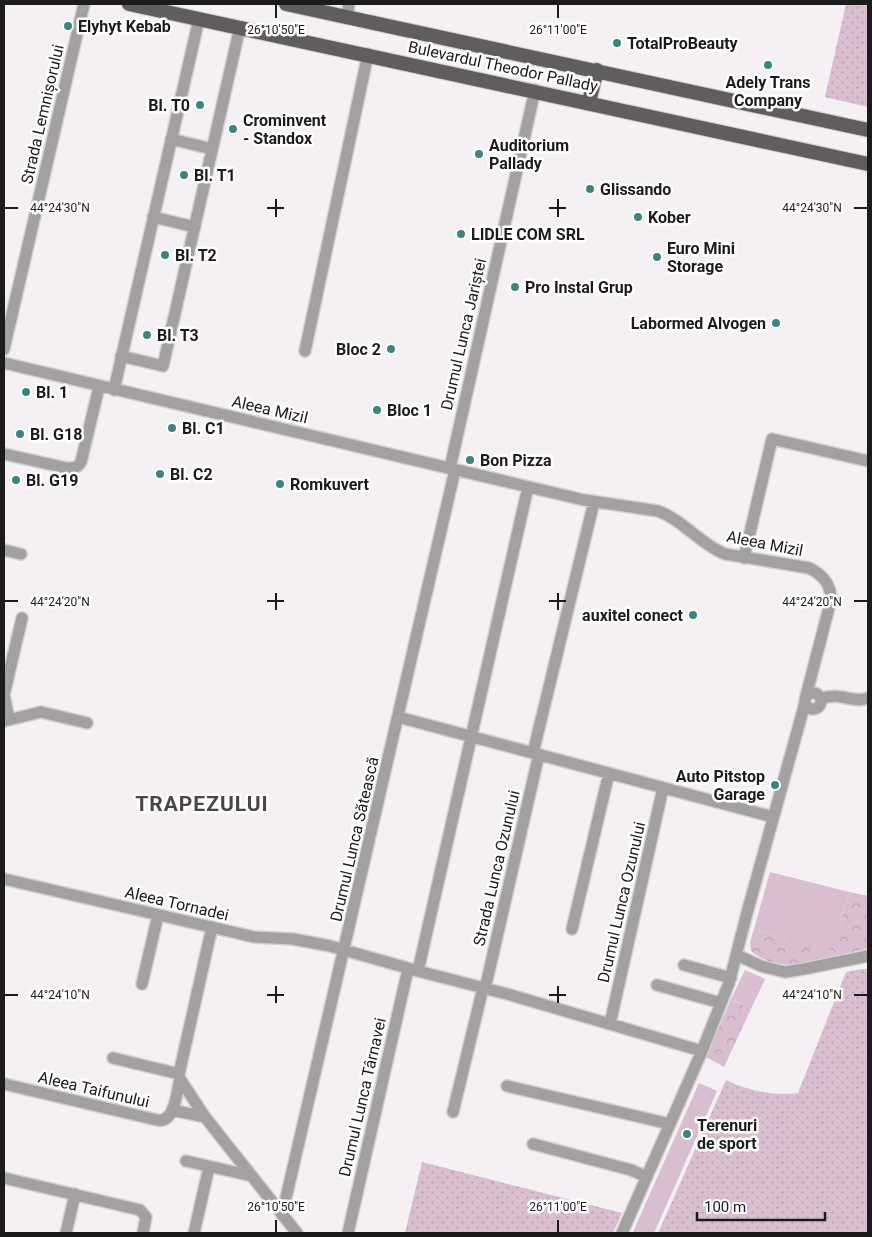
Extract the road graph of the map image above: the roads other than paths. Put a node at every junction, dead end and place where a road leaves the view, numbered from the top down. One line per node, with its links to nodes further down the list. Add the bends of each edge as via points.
1 (84, 4): 17 (street, Strada Lemnișorului)
2 (130, 4): 5 (main road, Bulevardul Theodor Pallady)
3 (286, 4): 4 (main road, Bulevardul Theodor Pallady)
4 (348, 10): 8 (main road, Bulevardul Theodor Pallady)
5 (199, 18): 6 (main road, Bulevardul Theodor Pallady); 12 (street)
6 (240, 27): 7 (main road, Bulevardul Theodor Pallady); 13 (street)
7 (368, 54): 9 (main road, Bulevardul Theodor Pallady); 18 (street)
8 (597, 70): 10 (main road); 11 (main road, Bulevardul Theodor Pallady)
9 (535, 90): 10 (main road, Bulevardul Theodor Pallady); 25 (street, Drumul Lunca Jariștei)
10 (589, 102): 14 (main road, Bulevardul Theodor Pallady)
11 (868, 130)
12 (171, 139): 13 (street); 15 (street)
13 (212, 149): 16 (street)
14 (868, 164)
15 (153, 217): 16 (street); 19 (street)
16 (194, 227): 19 (street, via 163,366)
17 (4, 350)
18 (305, 351)
19 (122, 356): 22 (street)
20 (4, 364): 21 (street, Aleea Mizil)
21 (99, 387): 22 (street, Aleea Mizil); 23 (street, via 78,466 67,468)
22 (114, 390): 25 (street, Aleea Mizil)
23 (4, 454)
24 (868, 461): 30 (street, via 772,439)
25 (452, 469): 26 (street, Aleea Mizil); 35 (street, Drumul Lunca Sătească)
26 (528, 487): 27 (street, Aleea Mizil); 38 (street)
27 (594, 502): 30 (street, Aleea Mizil, via 663,513 712,549); 40 (street, Strada Lunca Ozunului)
28 (4, 550): 29 (street)
29 (21, 554)
30 (744, 558): 32 (street, Aleea Mizil, via 809,568 822,576 830,588 829,611)
31 (22, 618): 36 (street, via 4,695)
32 (806, 699): 34 (street, via 815,693); 39 (street, Aleea Mizil)
33 (868, 700): 34 (street, via 835,696)
34 (818, 704): 39 (street)
35 (398, 717): 38 (street); 48 (street, Drumul Lunca Sătească)
36 (6, 720): 37 (street, via 41,712)
37 (88, 723)
38 (471, 736): 40 (street); 52 (street)
39 (792, 748): 43 (street)
40 (536, 754): 41 (street); 56 (street, Strada Lunca Ozunului)
41 (609, 773): 42 (street); 47 (street)
42 (663, 788): 43 (street); 58 (street, Drumul Lunca Ozunului)
43 (773, 817): 49 (street)
44 (4, 879): 45 (street, Aleea Tornadei)
45 (158, 915): 46 (street, Aleea Tornadei); 54 (street)
46 (212, 927): 48 (street, Aleea Tornadei, via 264,938 306,941); 61 (street, Aleea Taifunului)
47 (572, 929)
48 (345, 951): 52 (street); 75 (street, Drumul Lunca Sătească)
49 (737, 955): 50 (street, via 785,972); 53 (street)
50 (868, 956)
51 (684, 965): 53 (street)
52 (413, 970): 56 (street); 80 (street, Drumul Lunca Târnavei)
53 (731, 978): 57 (street)
54 (142, 984)
55 (657, 985): 57 (street)
56 (484, 988): 58 (street); 65 (street, Strada Lunca Ozunului)
57 (721, 1003): 59 (street)
58 (610, 1024): 59 (street)
59 (702, 1051): 67 (street)
60 (113, 1058): 61 (street)
61 (179, 1077): 64 (street, Aleea Taifunului); 66 (street)
62 (4, 1084): 64 (street, Aleea Taifunului, via 162,1121)
63 (507, 1086): 67 (street)
64 (172, 1110): 66 (street, Aleea Taifunului)
65 (452, 1112)
66 (205, 1117): 71 (street)
67 (670, 1124): 72 (street)
68 (533, 1144): 72 (street)
69 (186, 1161): 70 (street)
70 (209, 1166): 71 (street); 78 (street)
71 (252, 1176): 75 (street)
72 (648, 1177): 81 (street)
73 (4, 1178): 74 (street)
74 (75, 1194): 76 (street); 77 (street, via 143,1212 146,1220)
75 (282, 1214): 79 (street)
76 (66, 1233)
77 (143, 1233)
78 (194, 1233)
79 (297, 1233)
80 (348, 1233)
81 (622, 1233)

